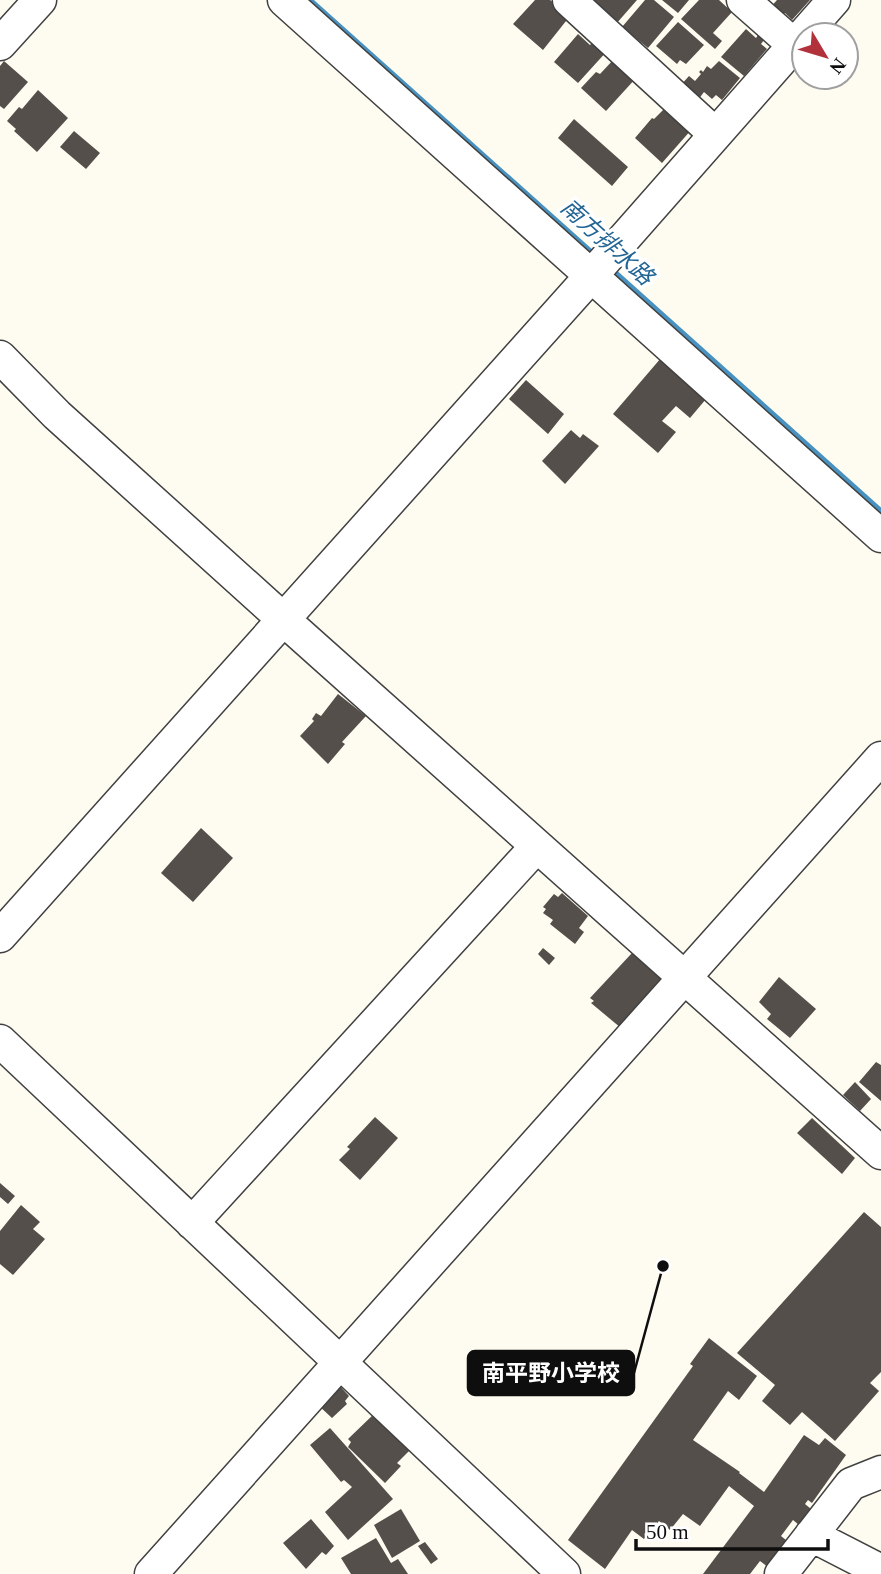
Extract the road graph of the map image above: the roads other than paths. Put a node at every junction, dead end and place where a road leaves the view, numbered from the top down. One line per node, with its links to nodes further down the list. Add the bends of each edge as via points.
1 (40, 0): 8 (street)
2 (284, 0): 11 (street)
3 (569, 0): 10 (street)
4 (743, 0): 7 (street)
5 (834, 0): 6 (street)
6 (816, 21)
7 (790, 42)
8 (0, 44)
9 (790, 50): 10 (street)
10 (715, 134): 11 (street)
11 (598, 267): 13 (street); 14 (street)
12 (0, 357): 14 (street, via 57,415)
13 (881, 536)
14 (284, 620): 16 (street); 17 (street)
15 (881, 758): 18 (street)
16 (537, 846): 18 (street); 21 (street)
17 (0, 936)
18 (685, 978): 20 (street); 22 (street)
19 (0, 1041): 21 (street)
20 (881, 1153)
21 (192, 1223): 22 (street)
22 (340, 1362): 26 (street); 27 (street)
23 (881, 1472): 24 (street, via 851,1484)
24 (811, 1535): 25 (street); 28 (street)
25 (881, 1571)
26 (151, 1574)
27 (564, 1574)
28 (781, 1574)

